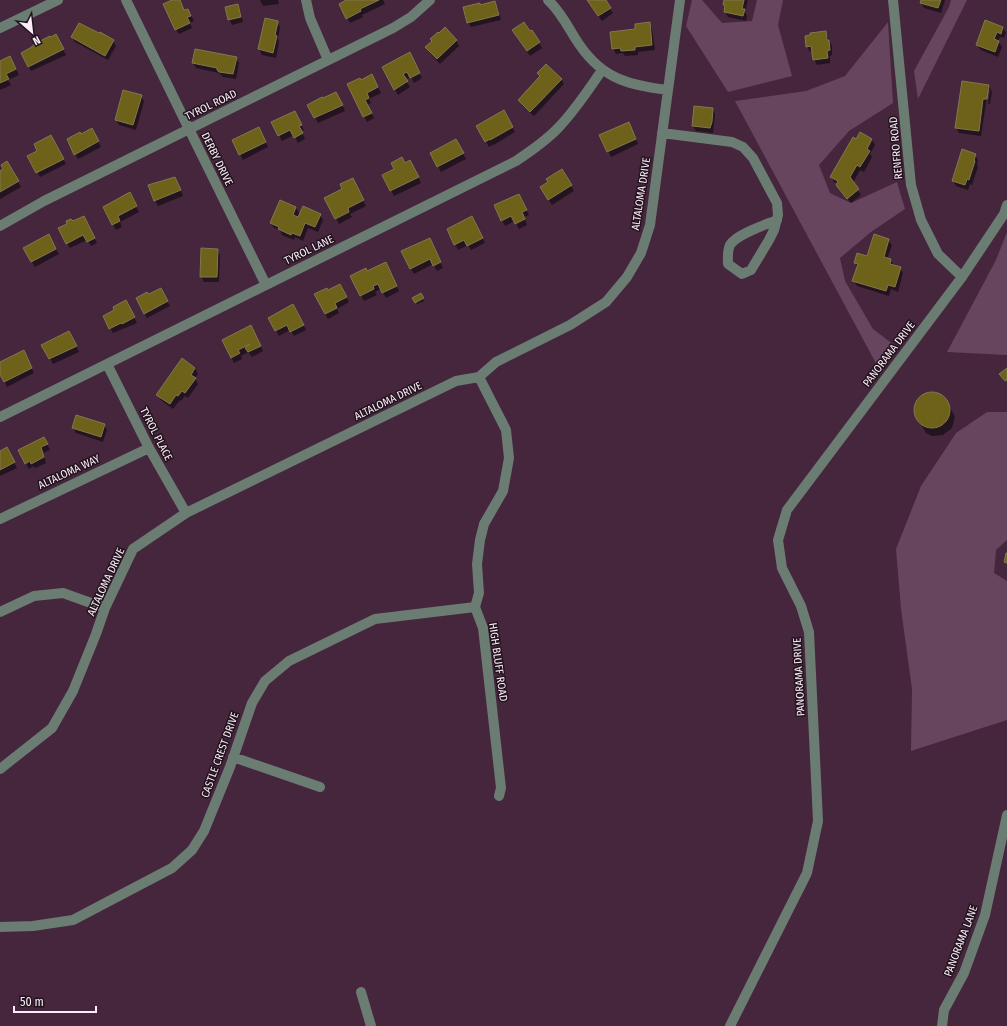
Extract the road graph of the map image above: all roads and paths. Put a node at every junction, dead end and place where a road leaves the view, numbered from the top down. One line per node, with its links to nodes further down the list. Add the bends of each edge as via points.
1 (58, 0): 8 (street)
2 (126, 0): 12 (street, DERBY DRIVE)
3 (306, 0): 9 (street, via 310,18)
4 (430, 0): 9 (street, TYROL ROAD, via 393,28)
5 (548, 0): 10 (street, via 559,12 584,52)
6 (680, 0): 11 (street, ALTALOMA DRIVE)
7 (894, 0): 17 (street, RENFRO ROAD, via 911,185 921,220 938,254)
8 (0, 28)
9 (328, 60): 12 (street, TYROL ROAD)
10 (602, 70): 11 (street, via 625,82); 18 (street, TYROL LANE, via 559,127 533,150 498,170)
11 (668, 90): 13 (street, ALTALOMA DRIVE)
12 (189, 129): 16 (street, TYROL ROAD, via 44,200); 18 (street, DERBY DRIVE)
13 (662, 133): 15 (street, via 732,142 743,147 753,158 777,203); 20 (street, ALTALOMA DRIVE, via 650,225 641,253 627,277 606,302 570,325 496,362)
14 (1007, 205): 17 (street, PANORAMA DRIVE, via 1004,214)
15 (777, 220): 15 (street, via 769,240 750,270 742,274 728,264 727,255 738,237)
16 (0, 226)
17 (962, 278): 36 (street, PANORAMA DRIVE, via 787,510 778,540 782,568 801,606 809,632 818,821 807,873)
18 (266, 285): 19 (street, TYROL LANE)
19 (107, 364): 21 (street, TYROL LANE); 22 (street, TYROL PLACE)
20 (479, 377): 23 (street, ALTALOMA DRIVE, via 456,382); 25 (street, via 506,430 509,458 503,491 484,524 480,540 477,564 479,593)
21 (0, 417)
22 (149, 448): 23 (street, TYROL PLACE); 24 (street, ALTALOMA WAY)
23 (186, 514): 26 (street, ALTALOMA DRIVE, via 134,549)
24 (0, 518)
25 (474, 607): 28 (street, CASTLE CREST DRIVE, via 376,619 288,661 265,681 252,703); 31 (street, HIGH BLUFF ROAD, via 483,628 501,788)
26 (105, 608): 27 (street, via 63,594 34,596); 29 (street, ALTALOMA DRIVE, via 73,691 52,728)
27 (0, 612)
28 (233, 757): 30 (street); 33 (street, CASTLE CREST DRIVE, via 204,831 192,850 172,868 73,920 33,926)
29 (0, 770)
30 (320, 787)
31 (499, 796)
32 (1007, 814): 37 (street, PANORAMA LANE, via 986,916 964,973 944,1010)
33 (0, 927)
34 (361, 992): 35 (street)
35 (370, 1026)
36 (730, 1026)
37 (942, 1026)

